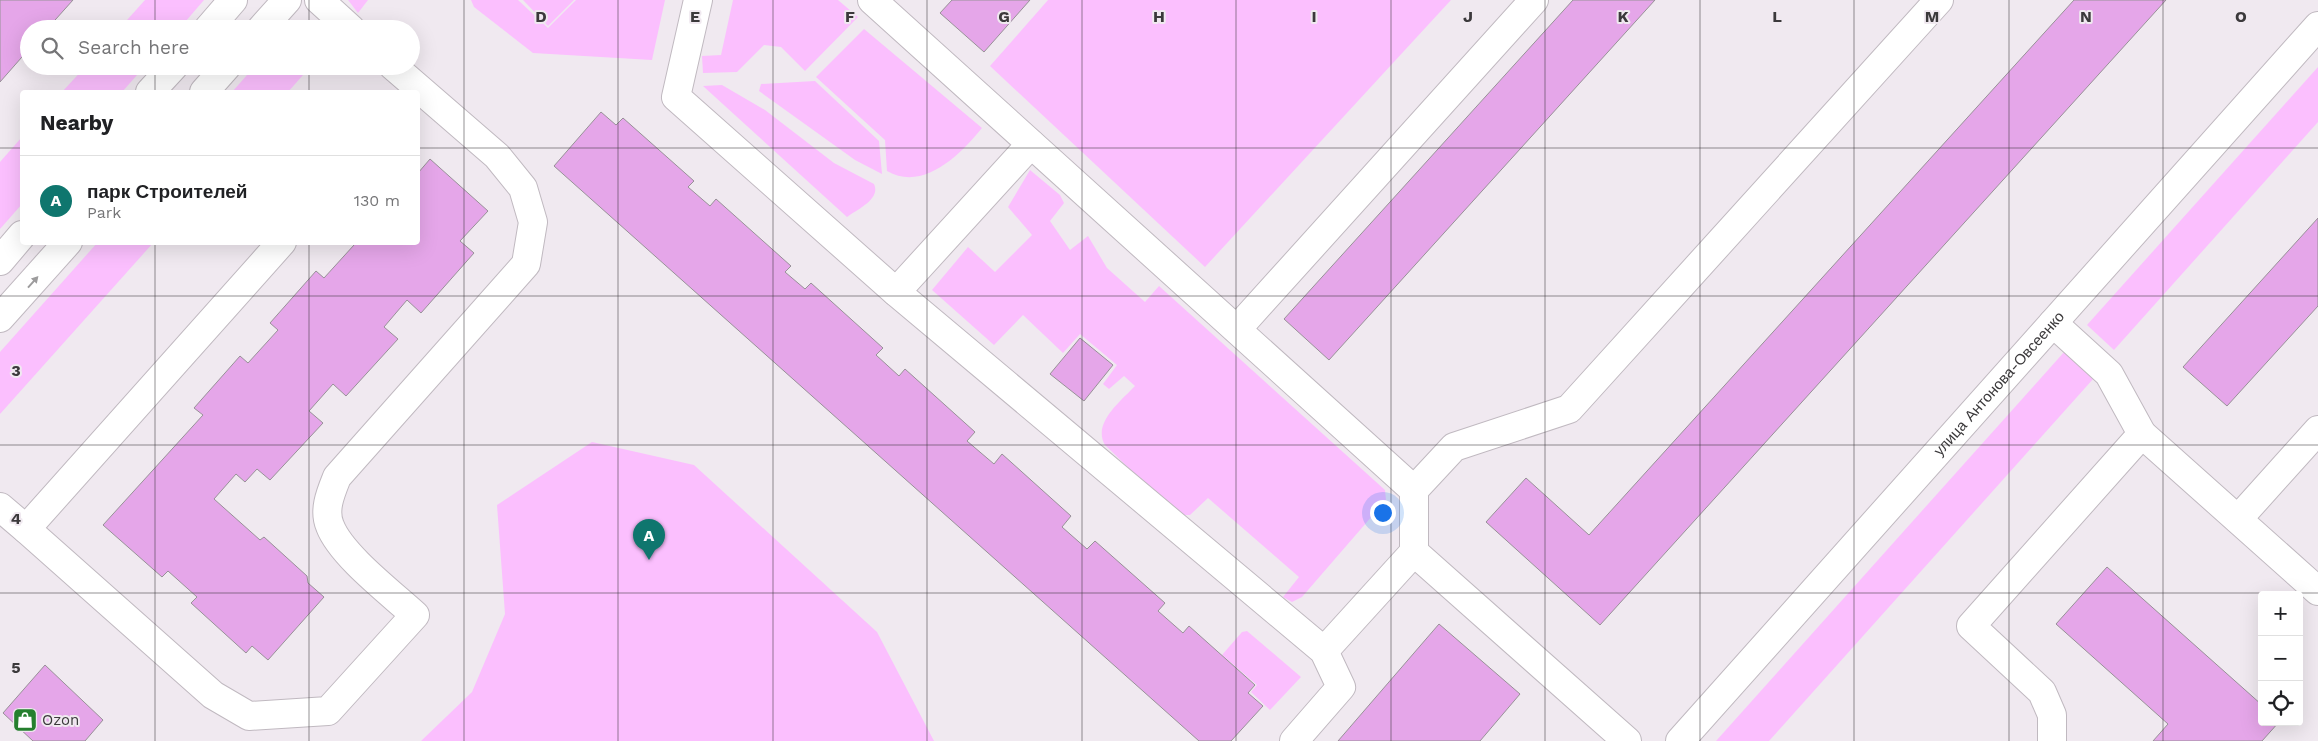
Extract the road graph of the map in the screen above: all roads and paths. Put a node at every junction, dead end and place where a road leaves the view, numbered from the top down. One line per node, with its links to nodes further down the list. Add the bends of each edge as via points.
1 (233, 0): 8 (street)
2 (287, 0): 9 (street)
3 (319, 0): 10 (street)
4 (698, 0): 24 (street, via 676,97)
5 (872, 0): 19 (street)
6 (1534, 0): 27 (street)
7 (1939, 0): 30 (street, via 1569,409 1454,447)
8 (216, 20)
9 (269, 20)
10 (341, 20)
11 (2318, 26): 26 (street, улица Антонова-Овсеенко)
12 (166, 75): 15 (street)
13 (220, 75): 16 (street)
14 (402, 75): 17 (street)
15 (152, 90)
16 (206, 90)
17 (416, 90)
18 (420, 93): 33 (street, via 497,156 523,188 533,222 526,264 336,477 328,503 329,525 342,547 415,615 328,711 249,716 213,695)
19 (1031, 144): 24 (street); 27 (street)
20 (20, 237): 23 (street)
21 (65, 245): 25 (street, one-way to 21)
22 (279, 245): 33 (street)
23 (0, 261)
24 (896, 292): 36 (street)
25 (0, 318)
26 (2053, 323): 29 (street, via 2109,374); 39 (street, улица Антонова-Овсеенко)
27 (1237, 329): 30 (street)
28 (2318, 430): 32 (street)
29 (2142, 434): 32 (street); 40 (street, via 1971,626 2042,692 2052,715)
30 (1414, 490): 34 (street)
31 (0, 507): 33 (street)
32 (2238, 519): 35 (street)
33 (26, 529)
34 (1414, 552): 36 (street); 38 (street)
35 (2318, 591)
36 (1324, 651): 37 (street, via 1341,687)
37 (1294, 741)
38 (1627, 741)
39 (1680, 741)
40 (2052, 741)

